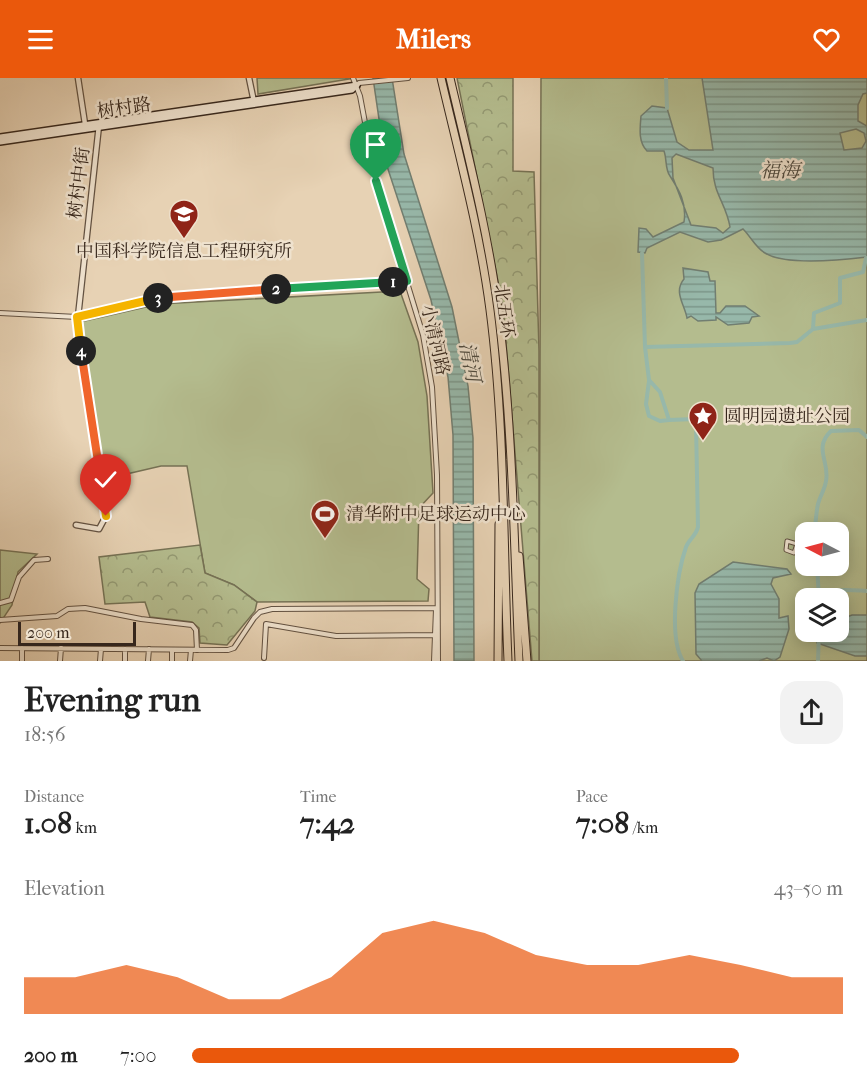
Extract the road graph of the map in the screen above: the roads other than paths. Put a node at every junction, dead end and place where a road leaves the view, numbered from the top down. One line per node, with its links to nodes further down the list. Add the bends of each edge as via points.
1 (78, 78): 9 (street, 树村中街)
2 (249, 78): 8 (street)
3 (353, 78): 7 (street, 小清河路)
4 (408, 78): 7 (street)
5 (441, 78): 17 (highway, 北五环, via 490,309)
6 (450, 78): 16 (highway, 北五环, via 498,308)
7 (357, 86): 8 (main road, 树村路); 13 (street, 小清河路, via 376,181)
8 (254, 103): 10 (main road, 树村路)
9 (85, 124): 10 (main road, 树村路); 11 (main road, 树村路)
10 (99, 125): 12 (main road, 树村路); 15 (street, 树村中街)
11 (0, 137)
12 (0, 142)
13 (407, 281): 15 (street, via 165,296); 22 (street, 小清河路, via 428,359 435,417)
14 (0, 313): 15 (street)
15 (77, 317): 18 (street, 树村中街, via 106,516 99,529)
16 (511, 463): 45 (highway, 北五环); 46 (highway)
17 (501, 464): 43 (highway); 44 (highway, 北五环)
18 (76, 525)
19 (794, 553): 19 (street, via 797,544 787,541 786,550)
20 (48, 559): 21 (street, via 34,560 19,577 11,600)
21 (0, 603)
22 (436, 608): 24 (street, 小清河路); 33 (street, via 272,609 260,612 234,648); 42 (street, 小清河路)
23 (0, 620): 33 (street, via 57,616 68,609 85,608 192,625)
24 (434, 635): 34 (street, via 336,636 266,624); 42 (street, 小清河路)
25 (0, 648): 26 (street)
26 (22, 648): 27 (street); 35 (street)
27 (61, 648): 28 (street); 36 (street)
28 (101, 649): 29 (street); 37 (street)
29 (125, 649): 30 (street); 38 (street)
30 (149, 649): 31 (street); 39 (street)
31 (172, 650): 32 (street); 40 (street)
32 (191, 650): 33 (street); 41 (street)
33 (197, 650)
34 (264, 658)
35 (22, 661)
36 (60, 661)
37 (100, 661)
38 (125, 661)
39 (148, 661)
40 (172, 661)
41 (190, 661)
42 (436, 661)
43 (498, 661)
44 (506, 661)
45 (519, 661)
46 (527, 661)

